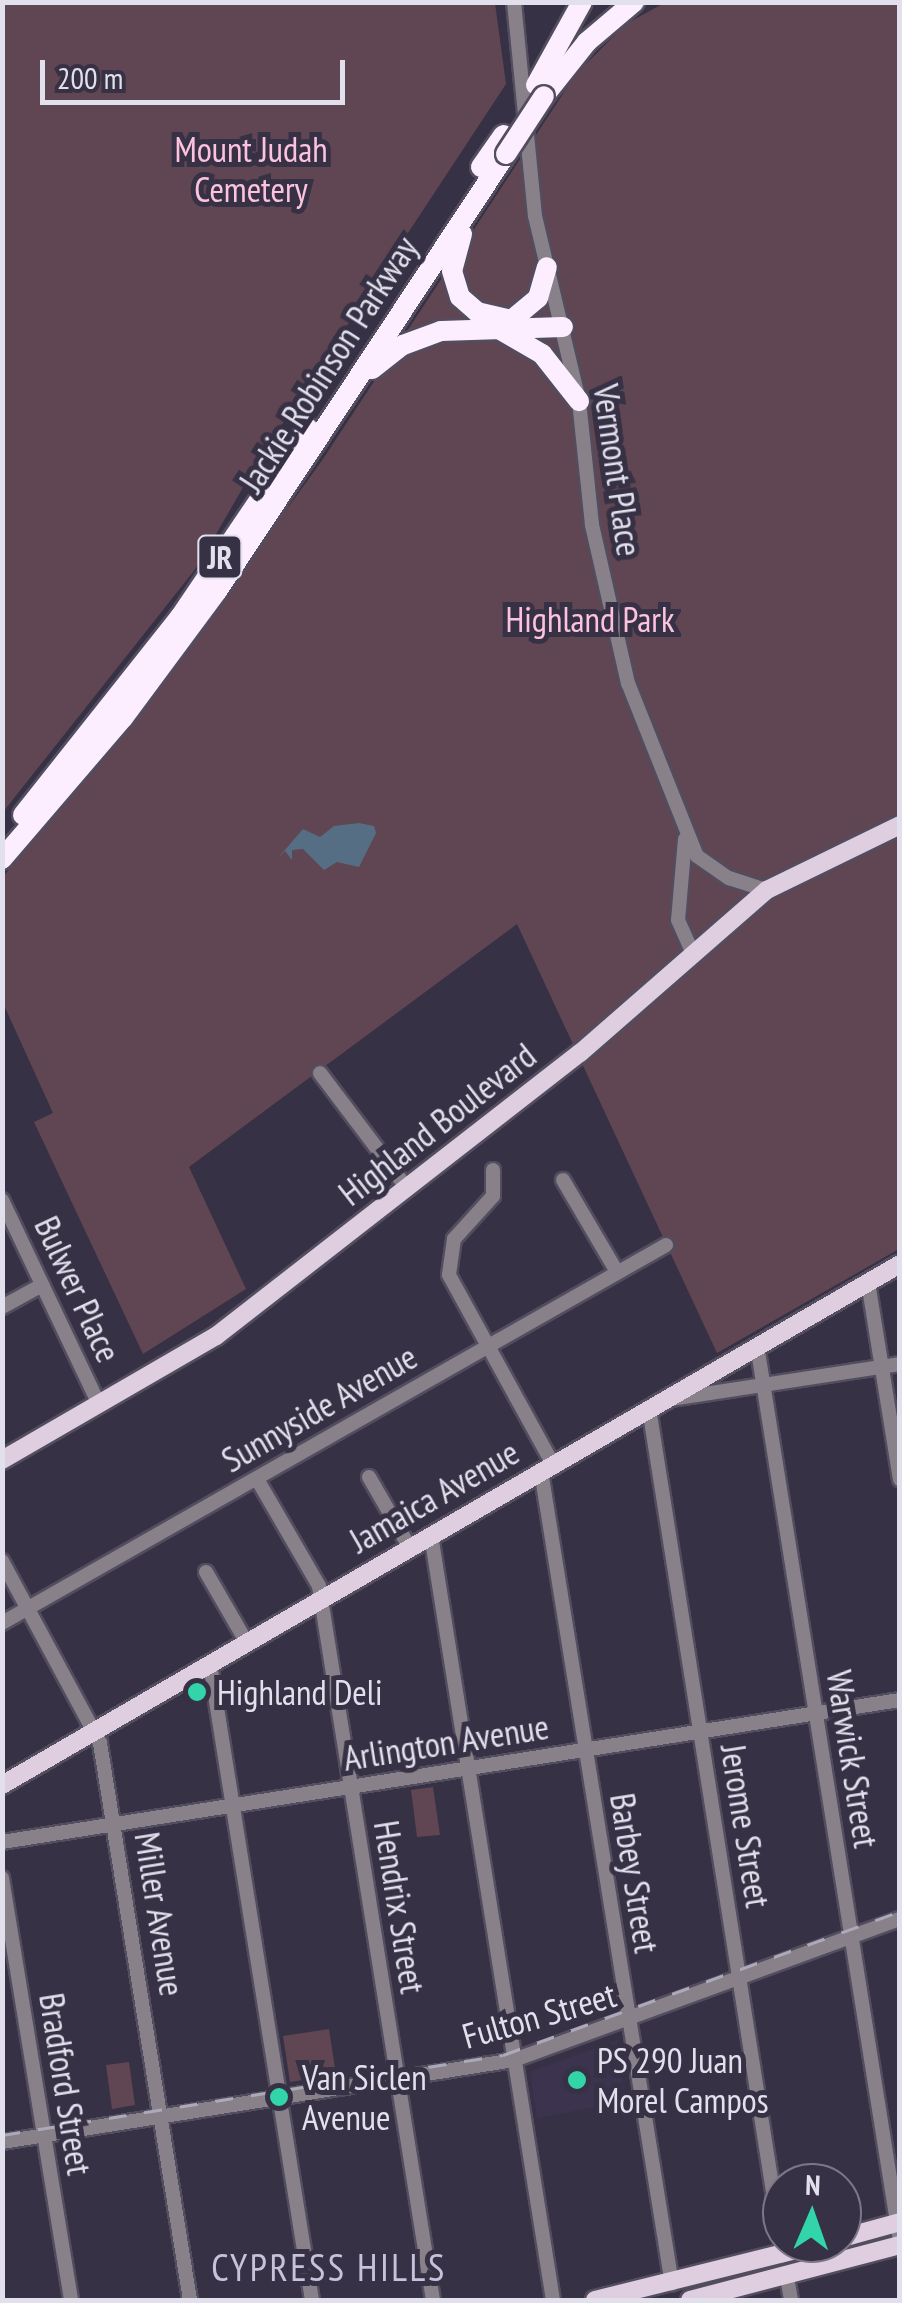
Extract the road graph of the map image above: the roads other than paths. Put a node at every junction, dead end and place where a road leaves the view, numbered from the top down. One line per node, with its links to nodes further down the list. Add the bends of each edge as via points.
1 (514, 2): 8 (street, Vermont Place)
2 (582, 2): 5 (highway)
3 (612, 2): 5 (highway, Jackie Robinson Parkway / JR)
4 (634, 2): 5 (highway, Jackie Robinson Parkway / JR)
5 (540, 90): 6 (highway, Jackie Robinson Parkway / JR, bridge)
6 (504, 144): 7 (highway, Jackie Robinson Parkway / JR); 15 (highway, Jackie Robinson Parkway / JR, via 180,616)
7 (483, 188): 10 (highway, via 456,250 452,278 470,308); 11 (highway, Jackie Robinson Parkway / JR)
8 (546, 266): 9 (street, Vermont Place); 10 (highway, via 538,298)
9 (561, 322): 10 (highway); 12 (street, Vermont Place)
10 (506, 323): 11 (highway, via 412,340); 12 (highway)
11 (345, 395): 16 (highway, Jackie Robinson Parkway / JR, via 216,591 122,718)
12 (580, 400): 14 (street, Vermont Place, via 608,604 628,683)
13 (900, 825): 17 (main road, Highland Boulevard)
14 (685, 838): 17 (street, Vermont Place, via 708,868); 18 (street, via 678,920)
15 (2, 840)
16 (2, 859)
17 (767, 890): 18 (main road, Highland Boulevard)
18 (693, 953): 22 (main road, Highland Boulevard, via 580,1053)
19 (320, 1073): 22 (street)
20 (493, 1170): 31 (street, Barbey Street, via 490,1203 454,1239 448,1264 454,1293)
21 (563, 1180): 26 (street)
22 (407, 1188): 35 (main road, Highland Boulevard, via 216,1336)
23 (2, 1200): 28 (street, Bulwer Place)
24 (666, 1245): 26 (street, Sunnyside Avenue)
25 (900, 1264): 27 (main road, Jamaica Avenue)
26 (617, 1272): 31 (street, Sunnyside Avenue)
27 (868, 1282): 30 (main road, Jamaica Avenue); 33 (street)
28 (42, 1285): 29 (street); 35 (street, Bulwer Place)
29 (2, 1308)
30 (757, 1345): 34 (street, Warwick Street); 36 (main road, Jamaica Avenue)
31 (486, 1348): 38 (street, Barbey Street); 40 (street, Sunnyside Avenue)
32 (900, 1364): 33 (street)
33 (882, 1367): 34 (street); 41 (street)
34 (764, 1386): 36 (street); 52 (street, Warwick Street)
35 (99, 1404): 37 (main road, Highland Boulevard)
36 (655, 1404): 38 (main road, Jamaica Avenue); 54 (street, Jerome Street)
37 (2, 1460)
38 (547, 1467): 42 (main road, Jamaica Avenue); 55 (street, Barbey Street)
39 (369, 1477): 43 (street)
40 (257, 1479): 46 (street, Hendrix Street); 47 (street, Sunnyside Avenue)
41 (900, 1479)
42 (432, 1535): 43 (main road, Jamaica Avenue); 56 (street)
43 (410, 1548): 46 (main road, Jamaica Avenue)
44 (2, 1561): 47 (street, Miller Avenue)
45 (206, 1572): 49 (street)
46 (321, 1600): 49 (main road, Jamaica Avenue); 58 (street, Hendrix Street)
47 (30, 1608): 48 (street, Sunnyside Avenue); 53 (street, Miller Avenue)
48 (2, 1624)
49 (247, 1643): 50 (main road, Jamaica Avenue)
50 (210, 1664): 53 (main road, Jamaica Avenue); 59 (street)
51 (900, 1700): 52 (street, Arlington Avenue)
52 (816, 1713): 54 (street, Arlington Avenue); 64 (street, Warwick Street)
53 (97, 1730): 57 (main road, Jamaica Avenue); 60 (street, Miller Avenue)
54 (700, 1732): 55 (street, Arlington Avenue); 65 (street, Jerome Street)
55 (586, 1750): 56 (street, Arlington Avenue); 66 (street, Barbey Street)
56 (468, 1768): 58 (street, Arlington Avenue); 67 (street)
57 (2, 1785)
58 (350, 1787): 59 (street, Arlington Avenue); 68 (street, Hendrix Street)
59 (233, 1806): 60 (street, Arlington Avenue); 69 (street)
60 (115, 1824): 61 (street, Arlington Avenue); 70 (street, Miller Avenue)
61 (2, 1842)
62 (2, 1878): 71 (street, Bradford Street)
63 (900, 1918): 64 (street, Fulton Street)
64 (851, 1937): 65 (street, Fulton Street); 74 (street, Warwick Street)
65 (740, 1979): 66 (street, Fulton Street); 73 (street, Jerome Street)
66 (628, 2021): 67 (street, Fulton Street); 78 (street, Barbey Street)
67 (514, 2060): 68 (street, Fulton Street); 83 (street)
68 (397, 2080): 69 (street, Fulton Street); 82 (street, Hendrix Street)
69 (280, 2098): 70 (street, Fulton Street); 81 (street)
70 (162, 2116): 71 (street, Fulton Street); 80 (street, Miller Avenue)
71 (44, 2136): 72 (street, Fulton Street); 79 (street, Bradford Street)
72 (2, 2142)
73 (769, 2163)
74 (899, 2232): 75 (main road); 77 (main road)
75 (862, 2236)
76 (762, 2260): 78 (main road)
77 (787, 2277): 85 (main road); 86 (street)
78 (672, 2284): 84 (main road)
79 (71, 2300)
80 (190, 2300)
81 (312, 2300)
82 (433, 2300)
83 (552, 2300)
84 (594, 2300)
85 (690, 2300)
86 (791, 2300)

